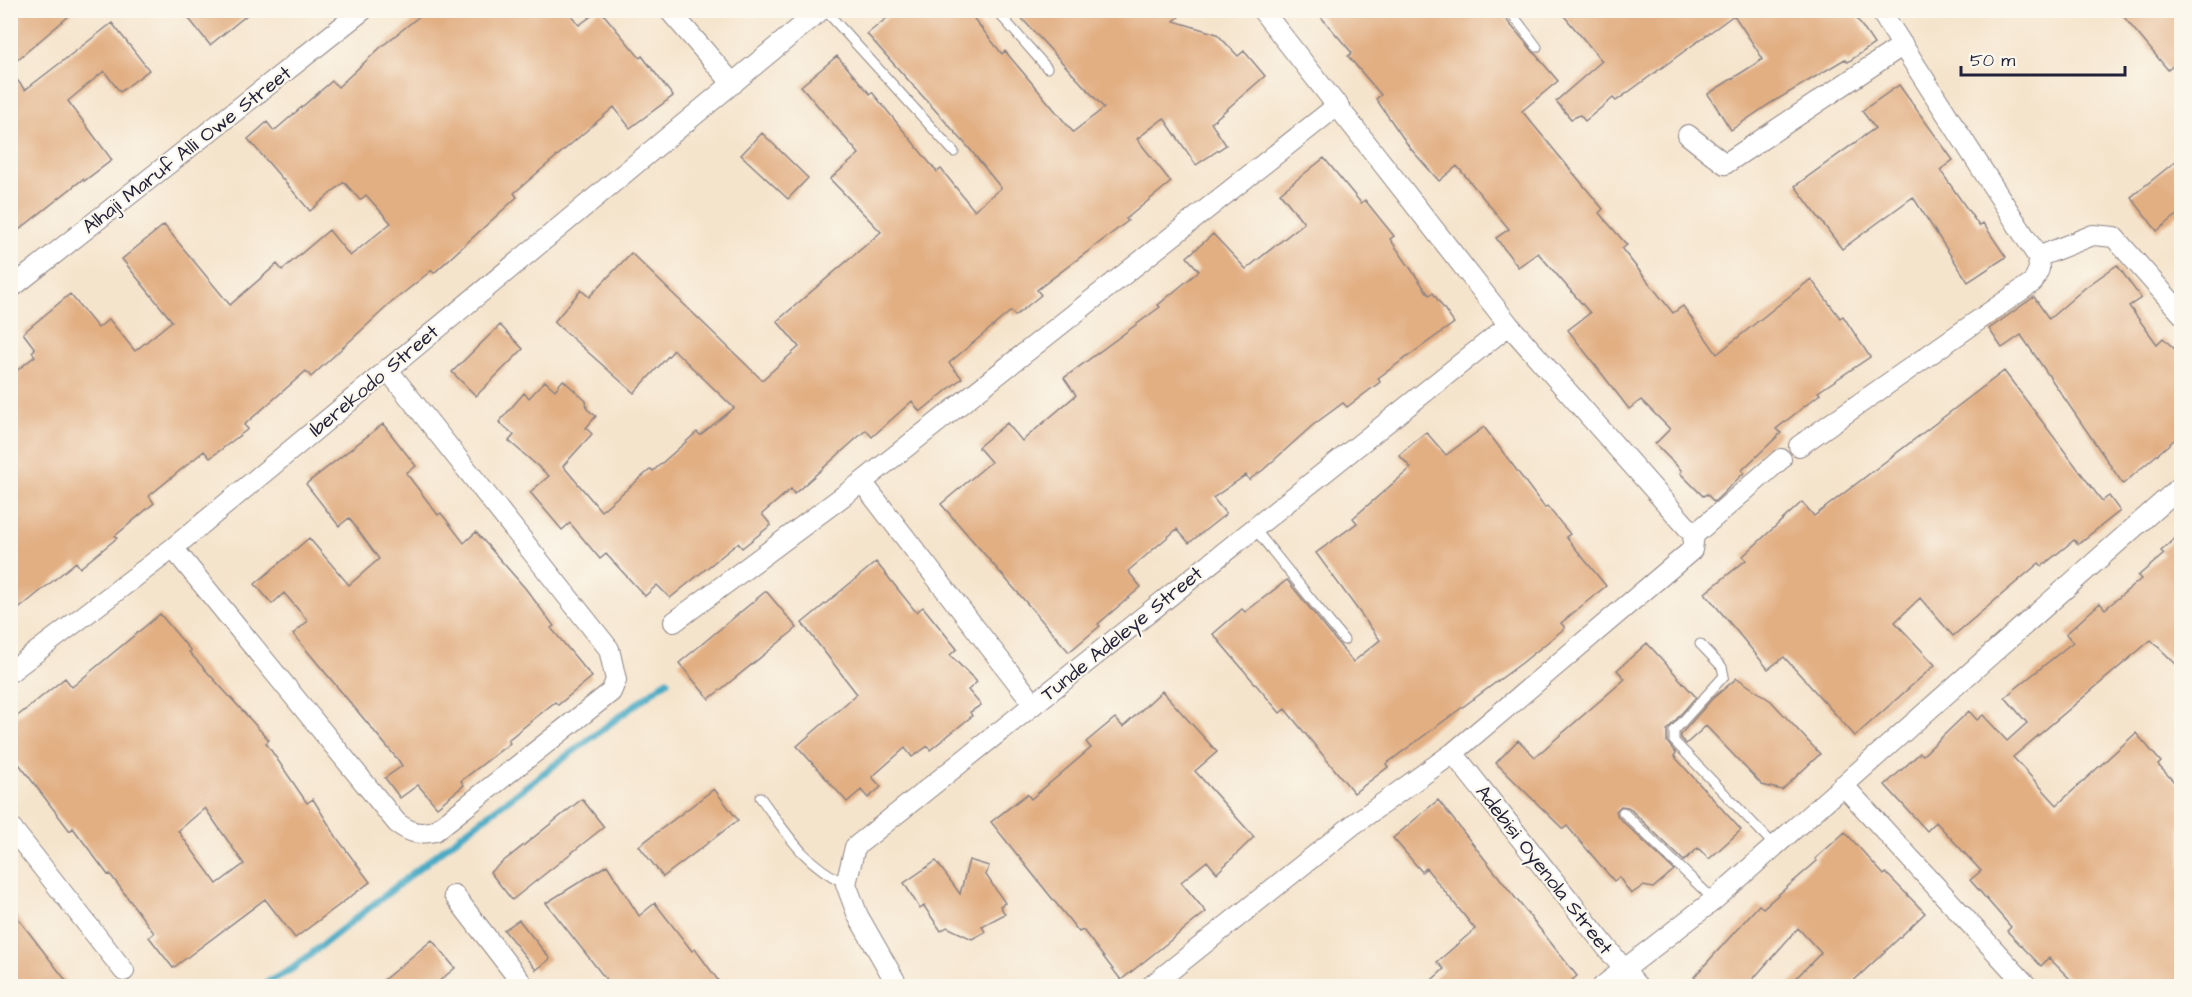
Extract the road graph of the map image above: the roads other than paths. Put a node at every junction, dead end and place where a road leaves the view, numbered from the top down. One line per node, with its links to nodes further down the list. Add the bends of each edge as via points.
1 (363, 10): 16 (street, Alhaji Maruf Alli Owe Street)
2 (669, 10): 11 (street)
3 (823, 10): 11 (street, Iberekodo Street); 14 (lane)
4 (996, 10): 10 (lane)
5 (1262, 10): 12 (street)
6 (1509, 10): 9 (lane)
7 (1880, 10): 8 (street)
8 (1903, 45): 13 (street, via 1725,164); 15 (street)
9 (1537, 47)
10 (1047, 68)
11 (733, 84): 19 (street, Iberekodo Street)
12 (1338, 105): 18 (street); 22 (street)
13 (1688, 135)
14 (954, 152)
15 (2038, 257): 17 (street, via 2093,235 2114,237); 20 (street, via 2039,269 2033,282)
16 (10, 289)
17 (2181, 314)
18 (1509, 325): 24 (street, Tunde Adeleye Street); 25 (street)
19 (387, 369): 26 (street, Iberekodo Street); 26 (street, via 609,649 616,680 611,692 435,831 410,832 397,823 309,718)
20 (1799, 446)
21 (1781, 459): 25 (street)
22 (862, 482): 27 (street); 31 (street)
23 (2181, 485): 33 (street)
24 (1254, 528): 28 (lane); 31 (street, Tunde Adeleye Street)
25 (1694, 536): 32 (street, via 1692,550)
26 (173, 549): 30 (street, Iberekodo Street)
27 (674, 622)
28 (1344, 640)
29 (1700, 644): 37 (lane, via 1722,667 1724,676 1674,731 1674,741)
30 (10, 672)
31 (1034, 704): 38 (street, Tunde Adeleye Street, via 855,847)
32 (1453, 753): 42 (street, Adebisi Oyenola Street); 45 (street, via 1354,824)
33 (1843, 785): 37 (street); 48 (street)
34 (760, 797): 38 (lane, via 803,855 822,872)
35 (1623, 812): 40 (lane)
36 (10, 826): 41 (street)
37 (1775, 846): 40 (street)
38 (846, 884): 44 (street, via 858,915)
39 (454, 896): 43 (street)
40 (1714, 900): 42 (street)
41 (124, 971)
42 (1623, 971): 46 (street); 47 (street, Adebisi Oyenola Street)
43 (524, 987)
44 (898, 987)
45 (1152, 987)
46 (1603, 987)
47 (1637, 987)
48 (2027, 987)

